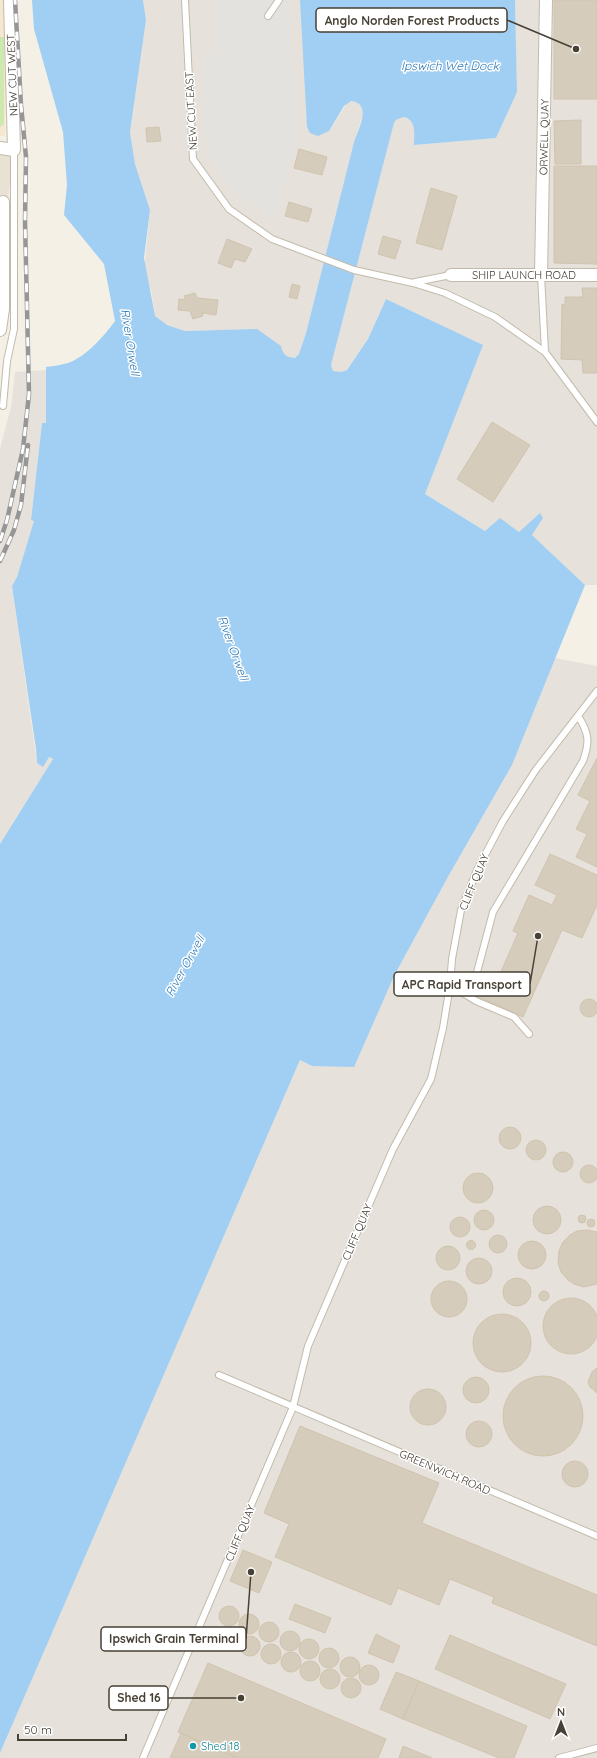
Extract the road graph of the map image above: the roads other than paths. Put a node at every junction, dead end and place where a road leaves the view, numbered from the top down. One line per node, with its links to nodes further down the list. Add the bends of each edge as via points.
1 (10, 0): 7 (street, NEW CUT WEST)
2 (184, 0): 12 (lane, NEW CUT EAST, via 193,159 229,209 272,239 354,270)
3 (279, 0): 5 (lane)
4 (546, 0): 10 (street, ORWELL QUAY)
5 (268, 16)
6 (0, 148): 7 (street)
7 (14, 150): 15 (lane, via 14,329 7,361)
8 (3, 202): 13 (street, via 4,309)
9 (451, 275): 10 (street, SHIP LAUNCH ROAD); 12 (lane)
10 (541, 275): 11 (street, SHIP LAUNCH ROAD); 14 (lane)
11 (597, 275)
12 (413, 283): 14 (lane, NEW CUT EAST, via 445,293 495,316)
13 (0, 328)
14 (545, 352): 16 (lane, NEW CUT EAST)
15 (3, 406)
16 (597, 422)
17 (597, 691): 18 (lane, CLIFF QUAY)
18 (578, 716): 19 (lane, via 586,729 589,746 584,761 493,912); 20 (lane, CLIFF QUAY, via 531,777 503,821 477,870 461,910)
19 (476, 976)
20 (450, 985): 21 (lane, via 476,1001 514,1017); 23 (lane, CLIFF QUAY, via 444,1028 431,1078 393,1149 308,1346)
21 (529, 1034)
22 (219, 1374): 23 (lane, GREENWICH ROAD)
23 (293, 1407): 24 (lane, GREENWICH ROAD); 26 (lane, CLIFF QUAY)
24 (597, 1536)
25 (597, 1748): 27 (lane)
26 (143, 1758)
27 (559, 1758)

